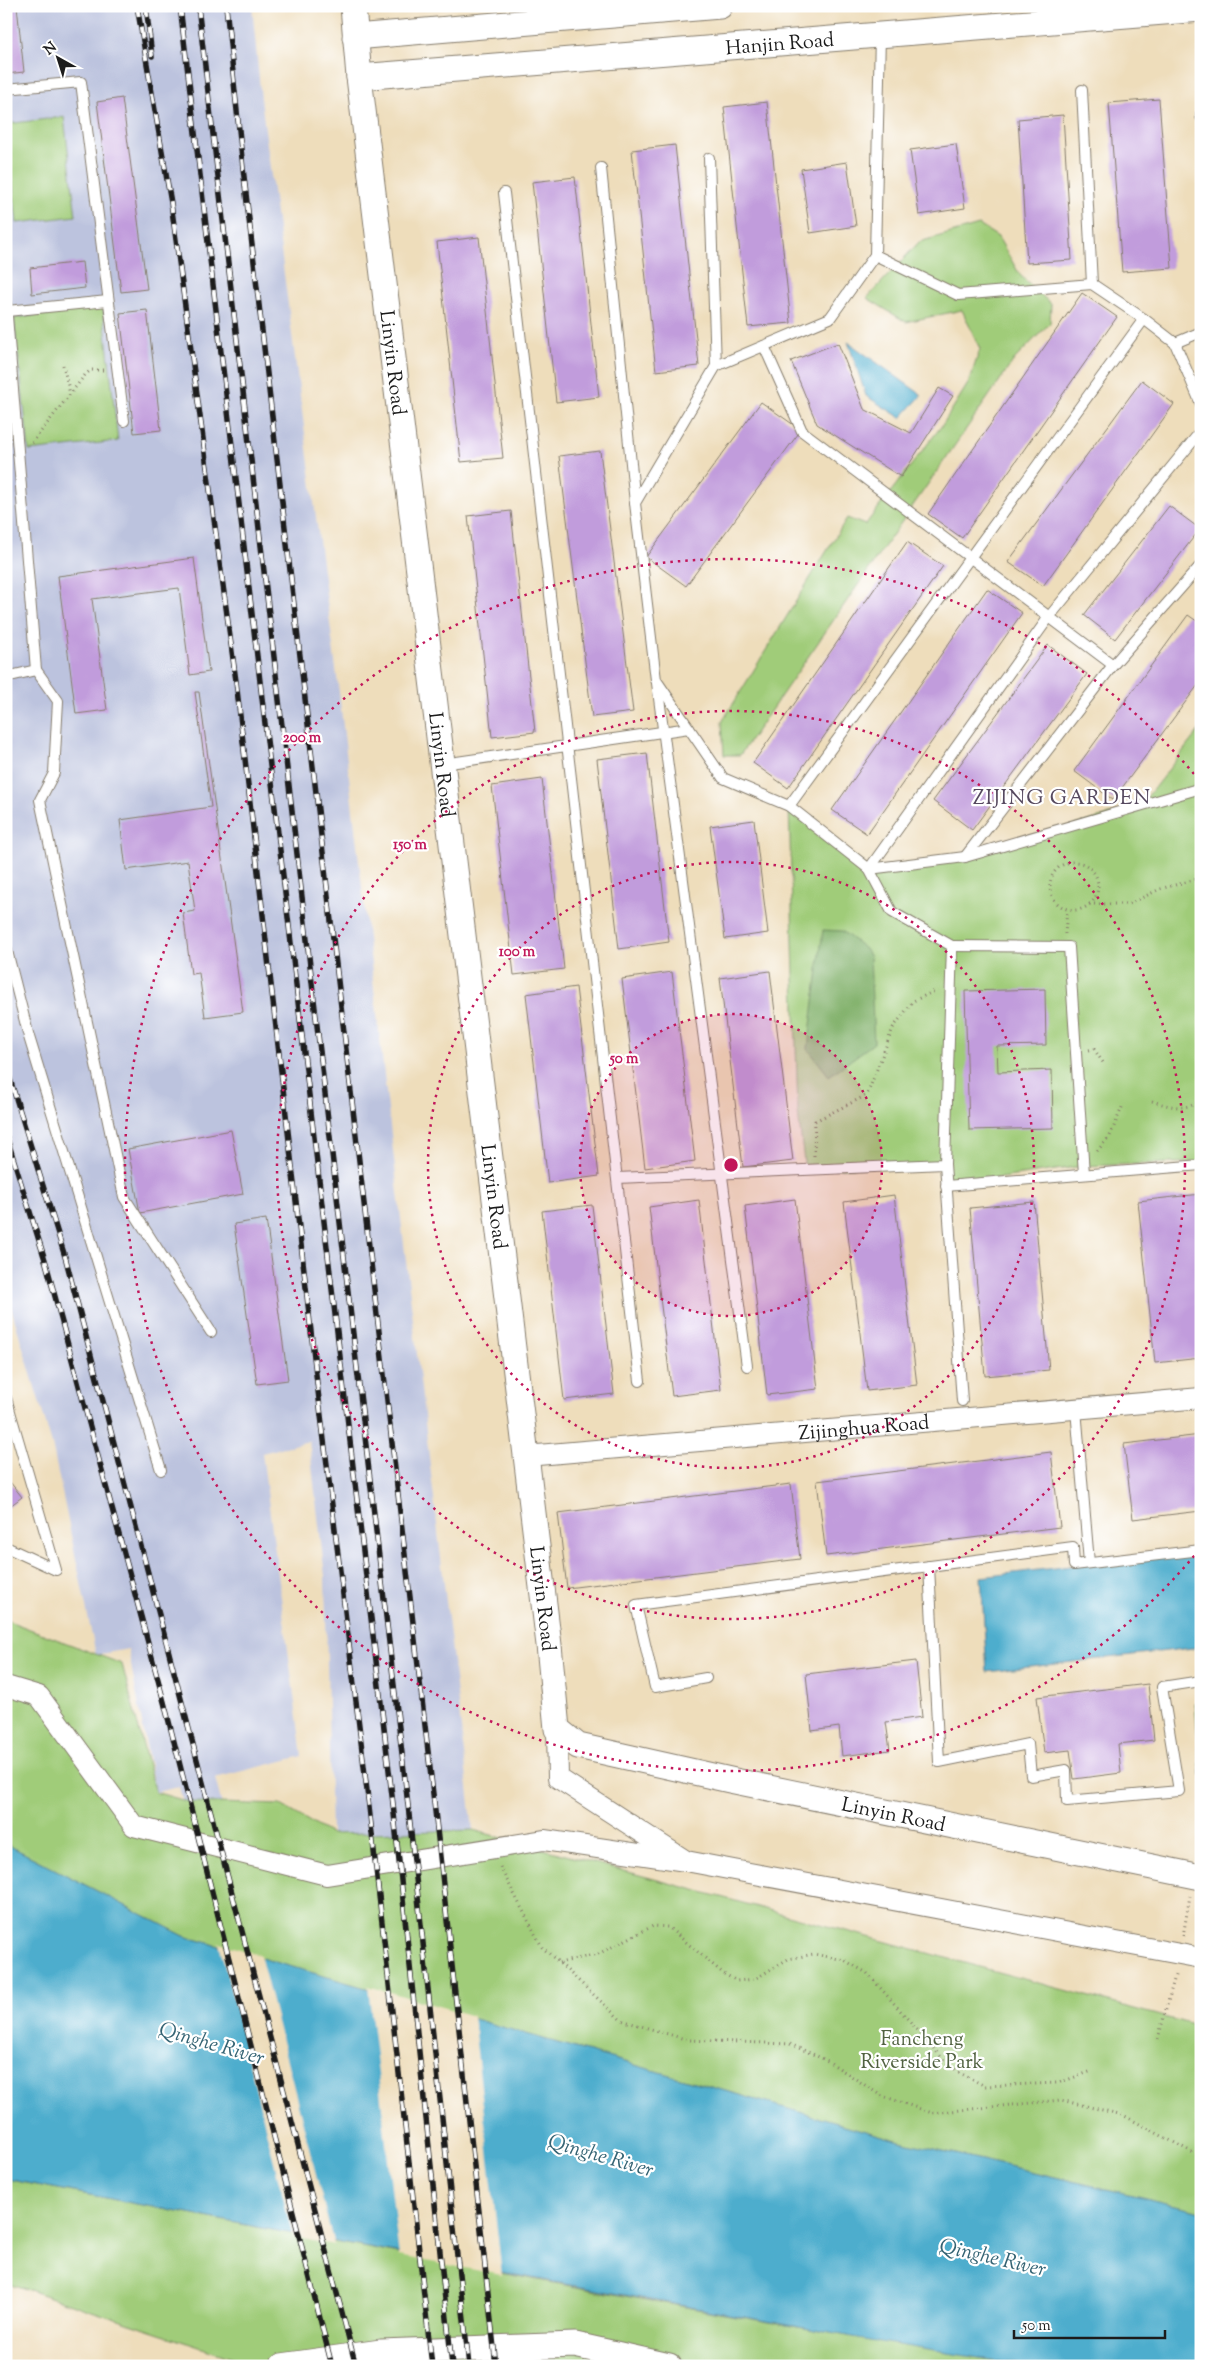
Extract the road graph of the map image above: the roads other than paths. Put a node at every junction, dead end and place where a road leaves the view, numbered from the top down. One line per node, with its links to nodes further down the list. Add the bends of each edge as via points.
1 (353, 6): 5 (street, Linyin Road)
2 (720, 6): 5 (street, Hanjin Road)
3 (1201, 9): 4 (street, Hanjin Road)
4 (880, 35): 6 (street, Hanjin Road); 12 (lane)
5 (355, 37): 6 (street, Linyin Road)
6 (358, 77): 35 (street, Linyin Road)
7 (6, 89): 14 (lane, via 81,82)
8 (1082, 90): 13 (lane)
9 (709, 158): 20 (lane)
10 (600, 168): 24 (lane)
11 (504, 193): 34 (lane)
12 (875, 255): 13 (lane, via 958,295); 19 (lane, via 830,318)
13 (1092, 284): 16 (lane)
14 (108, 301): 15 (lane); 22 (lane)
15 (7, 308): 29 (lane)
16 (1144, 319): 18 (lane); 25 (lane)
17 (1201, 332): 18 (lane)
18 (1175, 343): 21 (lane)
19 (764, 346): 20 (lane); 25 (lane, via 802,431)
20 (716, 366): 24 (lane)
21 (1201, 404)
22 (124, 421)
23 (1201, 431): 27 (lane)
24 (635, 503): 31 (lane)
25 (970, 557): 27 (lane); 37 (lane)
26 (1201, 565): 28 (lane)
27 (1049, 617): 28 (lane); 39 (lane)
28 (1113, 665): 38 (lane)
29 (36, 670): 30 (lane); 48 (lane, via 58,701 54,773 40,800 124,1197)
30 (6, 677)
31 (656, 680): 32 (lane); 33 (lane)
32 (689, 728): 33 (lane); 37 (lane, via 723,778)
33 (663, 732): 34 (lane); 45 (lane)
34 (567, 746): 35 (lane); 46 (lane)
35 (442, 764): 56 (street, Linyin Road)
36 (1201, 788): 38 (lane)
37 (789, 806): 39 (lane)
38 (965, 857): 39 (lane)
39 (869, 869): 41 (lane, via 892,912)
40 (6, 946): 57 (lane, via 29,1037)
41 (952, 946): 42 (lane); 44 (lane, via 1069,947)
42 (945, 1164): 45 (lane); 47 (lane)
43 (1201, 1165): 44 (lane)
44 (1083, 1170): 47 (lane)
45 (722, 1174): 46 (lane); 49 (lane)
46 (617, 1178): 50 (lane)
47 (946, 1186): 53 (lane)
48 (211, 1332)
49 (747, 1366)
50 (640, 1381)
51 (6, 1398): 55 (lane)
52 (1201, 1398): 54 (street, Zijinghua Road)
53 (962, 1401)
54 (1076, 1409): 56 (street, Zijinghua Road); 60 (lane)
55 (9, 1420): 58 (lane, via 56,1570)
56 (526, 1456): 65 (street, Linyin Road)
57 (161, 1470)
58 (6, 1547)
59 (1201, 1550): 60 (lane)
60 (1089, 1563): 61 (lane, via 1074,1565 1073,1547)
61 (929, 1566): 62 (lane, via 636,1605 655,1687); 63 (lane, via 939,1762 1028,1744 1031,1776 1066,1770 1067,1801 1179,1791 1162,1687)
62 (706, 1678)
63 (1201, 1681)
64 (6, 1686): 66 (street, via 39,1696 134,1826 327,1875 544,1840)
65 (557, 1729): 66 (street, via 558,1778); 67 (street, Linyin Road, via 578,1746)
66 (686, 1861): 68 (street)
67 (1201, 1877)
68 (1201, 1958)
69 (381, 2352): 70 (street); 71 (street); 72 (street, via 574,2345)
70 (282, 2366)
71 (412, 2366)
72 (669, 2366)

